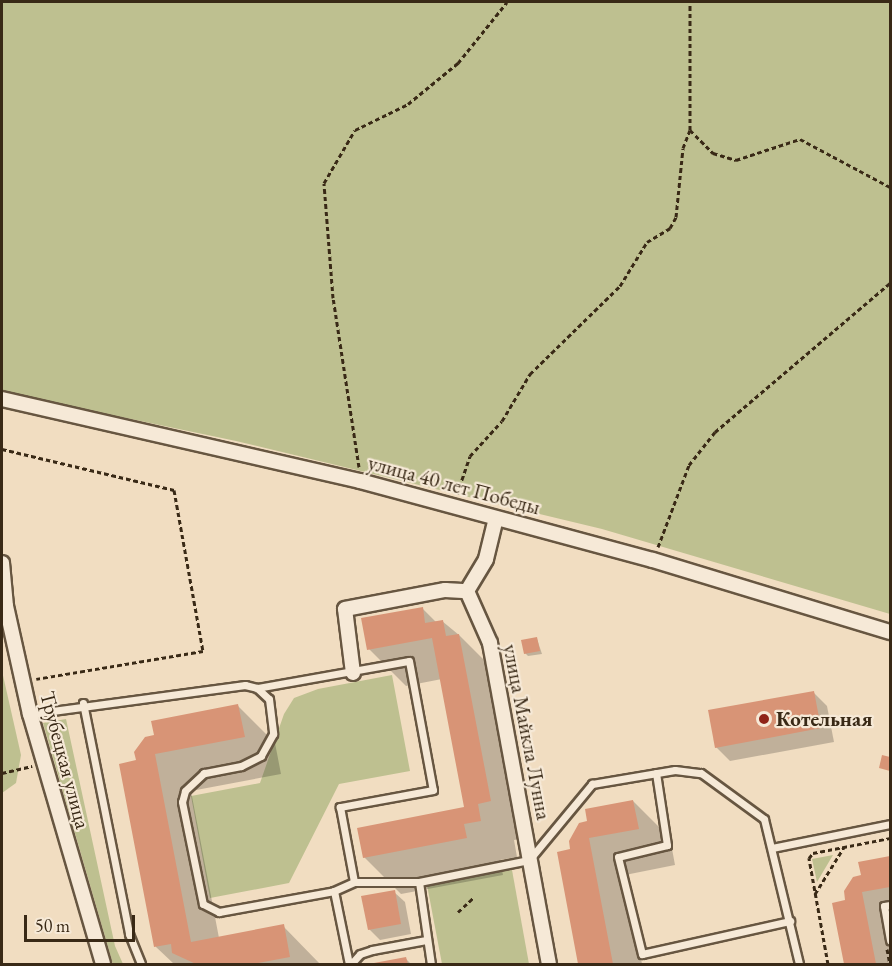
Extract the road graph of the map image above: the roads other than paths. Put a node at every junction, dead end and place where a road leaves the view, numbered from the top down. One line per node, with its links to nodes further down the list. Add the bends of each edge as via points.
1 (2, 399): 2 (street, улица 40 лет Победы, via 360,481)
2 (496, 518): 4 (street, via 486,559); 5 (street, улица 40 лет Победы, via 653,560)
3 (2, 563): 9 (street, Трубецкая улица, via 6,606)
4 (467, 591): 6 (street, via 445,590 345,609); 13 (street, улица Майкла Лунна, via 489,643)
5 (891, 632)
6 (353, 673): 7 (lane); 14 (lane, via 409,661 433,790 340,807)
7 (257, 688): 8 (lane, via 245,685); 16 (lane, via 269,699 274,724 261,756 241,766 204,773 184,791 182,802 203,904 209,909 227,911)
8 (84, 704): 9 (lane); 22 (lane, via 129,934)
9 (30, 714): 21 (street, Трубецкая улица)
10 (656, 773): 12 (lane, via 702,773 764,819); 13 (lane, via 592,784); 18 (lane, via 667,845 618,857 642,954)
11 (891, 824): 12 (lane)
12 (772, 849): 18 (lane)
13 (529, 860): 15 (lane); 25 (street, улица Майкла Лунна)
14 (354, 882): 15 (lane); 16 (lane)
15 (419, 882): 19 (lane)
16 (334, 891): 23 (lane)
17 (891, 905): 20 (lane, via 884,906)
18 (790, 921): 26 (lane)
19 (426, 940): 23 (lane, via 372,950 360,954); 24 (lane)
20 (891, 940)
21 (103, 964)
22 (141, 964)
23 (350, 964)
24 (431, 964)
25 (549, 964)
26 (799, 964)

